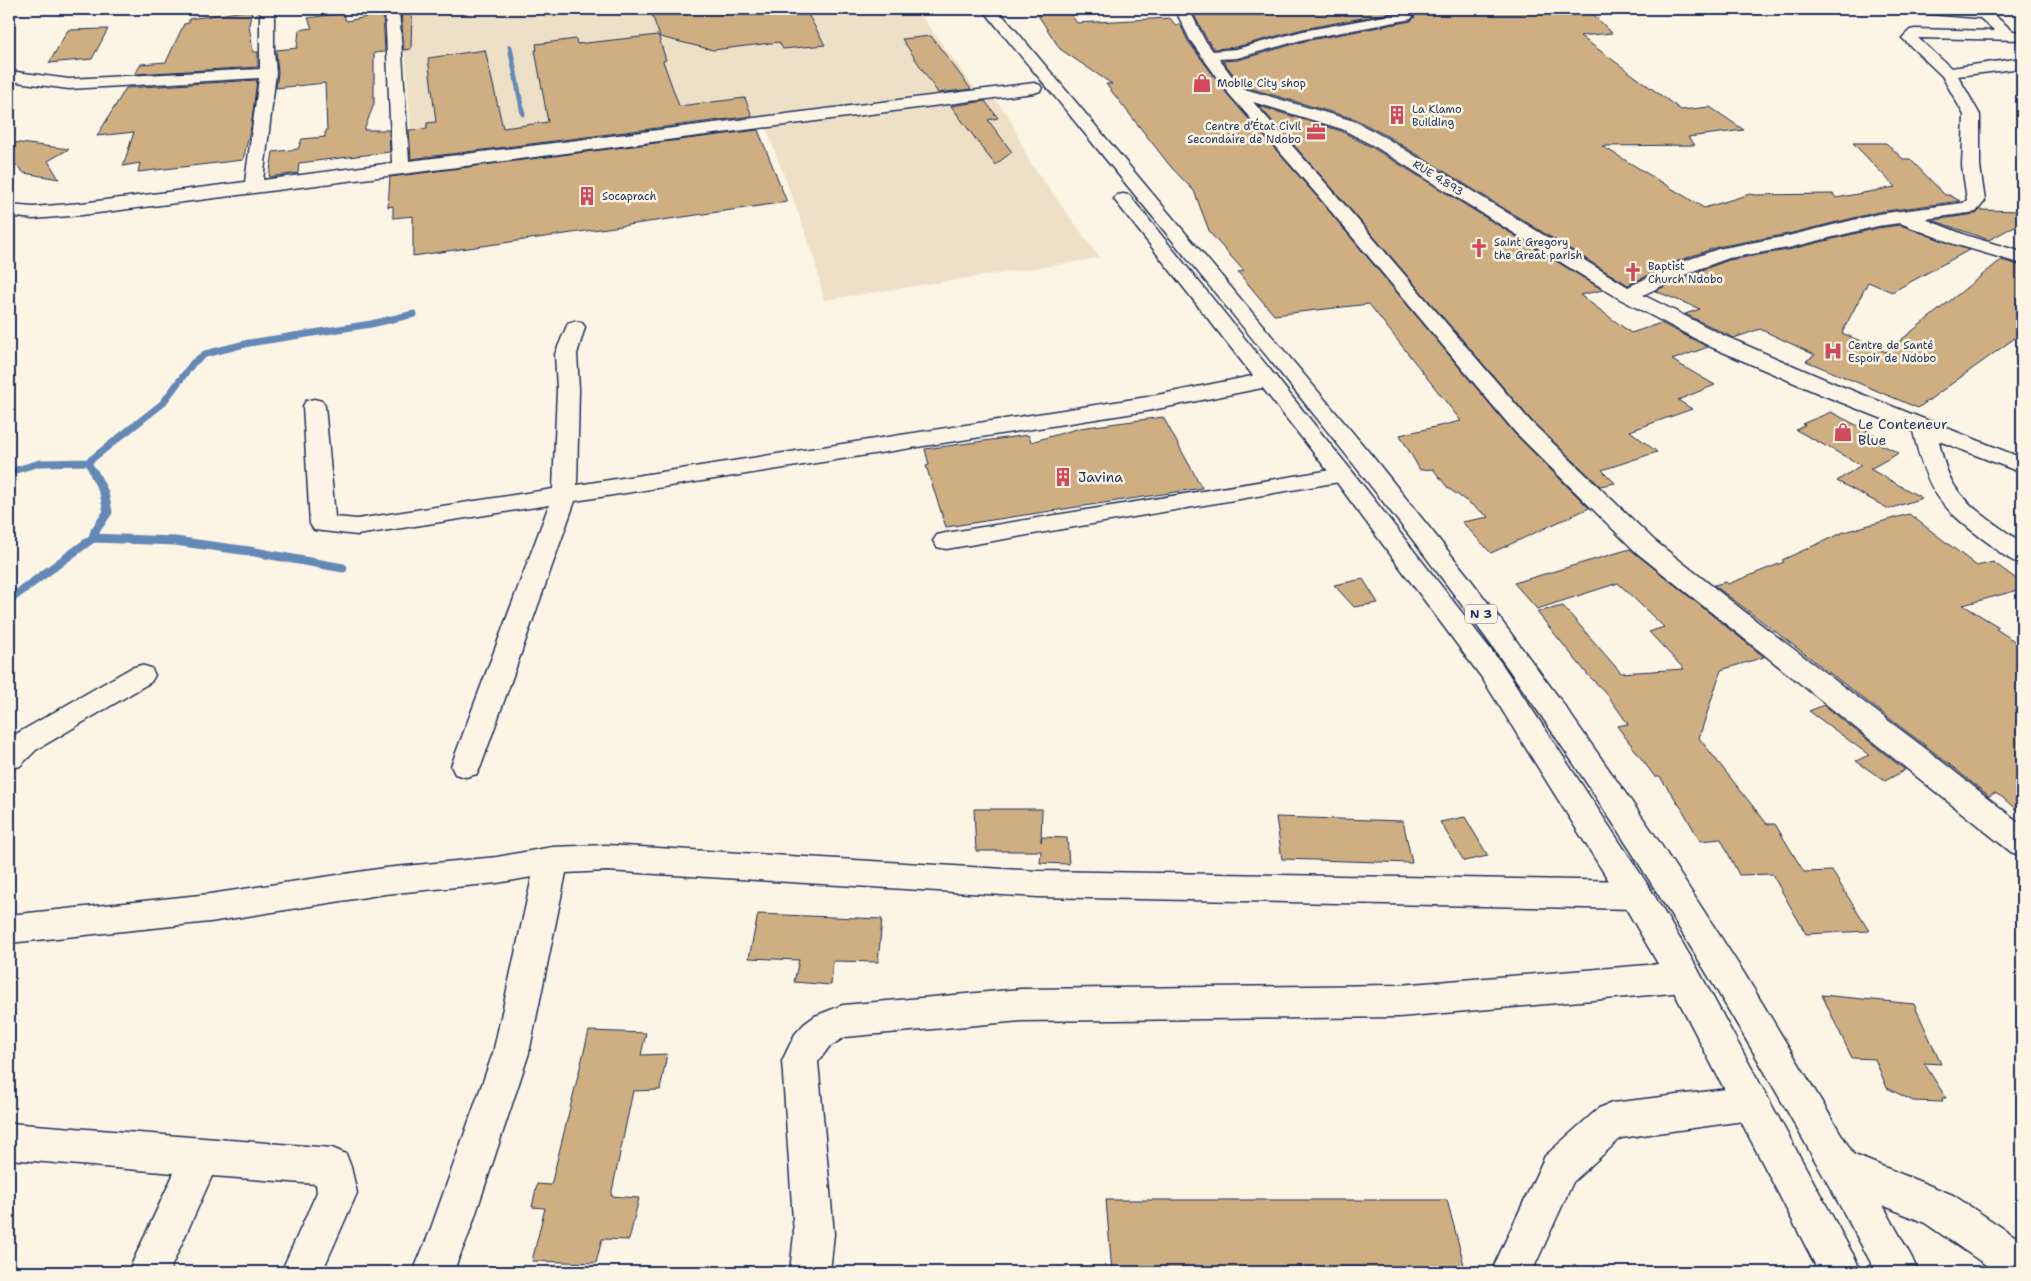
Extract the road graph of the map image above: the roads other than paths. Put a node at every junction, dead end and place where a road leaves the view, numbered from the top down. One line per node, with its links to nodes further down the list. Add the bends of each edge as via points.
1 (267, 9): 11 (main road)
2 (392, 9): 16 (main road)
3 (970, 9): 14 (main road, N 3)
4 (990, 9): 20 (main road, N 3)
5 (1182, 9): 9 (main road)
6 (1918, 9): 8 (main road, via 1984,14)
7 (1406, 16): 9 (main road, via 1303,35 1237,53)
8 (2016, 36): 12 (main road, via 1910,35 1909,38)
9 (1208, 56): 15 (main road)
10 (2022, 64): 12 (main road)
11 (268, 73): 13 (main road, via 69,84); 17 (main road)
12 (1948, 73): 19 (main road, via 1972,115 1971,166 1976,201 1969,208)
13 (9, 76)
14 (1034, 88): 16 (main road); 20 (main road, N 3)
15 (1235, 91): 22 (main road, RUE 4.893, via 1348,125); 37 (main road, via 1523,428 1646,547)
16 (401, 167): 17 (main road)
17 (253, 186): 18 (main road, via 82,209)
18 (10, 213)
19 (1900, 216): 21 (main road, via 1961,240); 22 (main road, via 1725,253)
20 (1158, 227): 24 (main road, N 3); 32 (main road, N 3, via 1399,503)
21 (2022, 258)
22 (1627, 295): 26 (main road, RUE 4.893, via 1719,342)
23 (575, 327): 29 (main road, via 566,354)
24 (1267, 380): 28 (main road, N 3); 29 (main road, via 1147,404)
25 (314, 406): 29 (main road, via 323,524 357,527)
26 (1924, 428): 27 (main road, RUE 4.893); 31 (main road, via 1935,469 1945,490 1963,509)
27 (2022, 466)
28 (1343, 475): 30 (main road); 33 (main road, N 3)
29 (565, 494): 36 (main road)
30 (946, 541)
31 (2022, 556)
32 (1521, 667): 33 (main road); 45 (main road, N 3, via 1668,880)
33 (1492, 671): 39 (main road, N 3)
34 (141, 675): 35 (main road, via 26,742)
35 (9, 758)
36 (466, 766)
37 (2022, 843)
38 (552, 860): 39 (main road, via 607,858 1038,884); 40 (main road, via 210,908); 48 (main road, via 511,1053)
39 (1636, 896): 41 (main road, N 3)
40 (9, 929)
41 (1684, 977): 42 (main road, N 3); 49 (main road, via 1399,1001 1021,1005 843,1021 824,1028 810,1041 800,1061 814,1234)
42 (1751, 1103): 50 (main road, via 1612,1121 1559,1169); 51 (main road, N 3)
43 (9, 1141): 44 (main road)
44 (202, 1156): 46 (main road); 47 (main road, via 332,1167 337,1193)
45 (1842, 1169): 52 (main road, N 3); 53 (main road, via 1939,1209 2009,1256)
46 (148, 1272)
47 (301, 1272)
48 (433, 1272)
49 (810, 1272)
50 (1511, 1272)
51 (1841, 1272)
52 (1898, 1272)
53 (2021, 1272)

